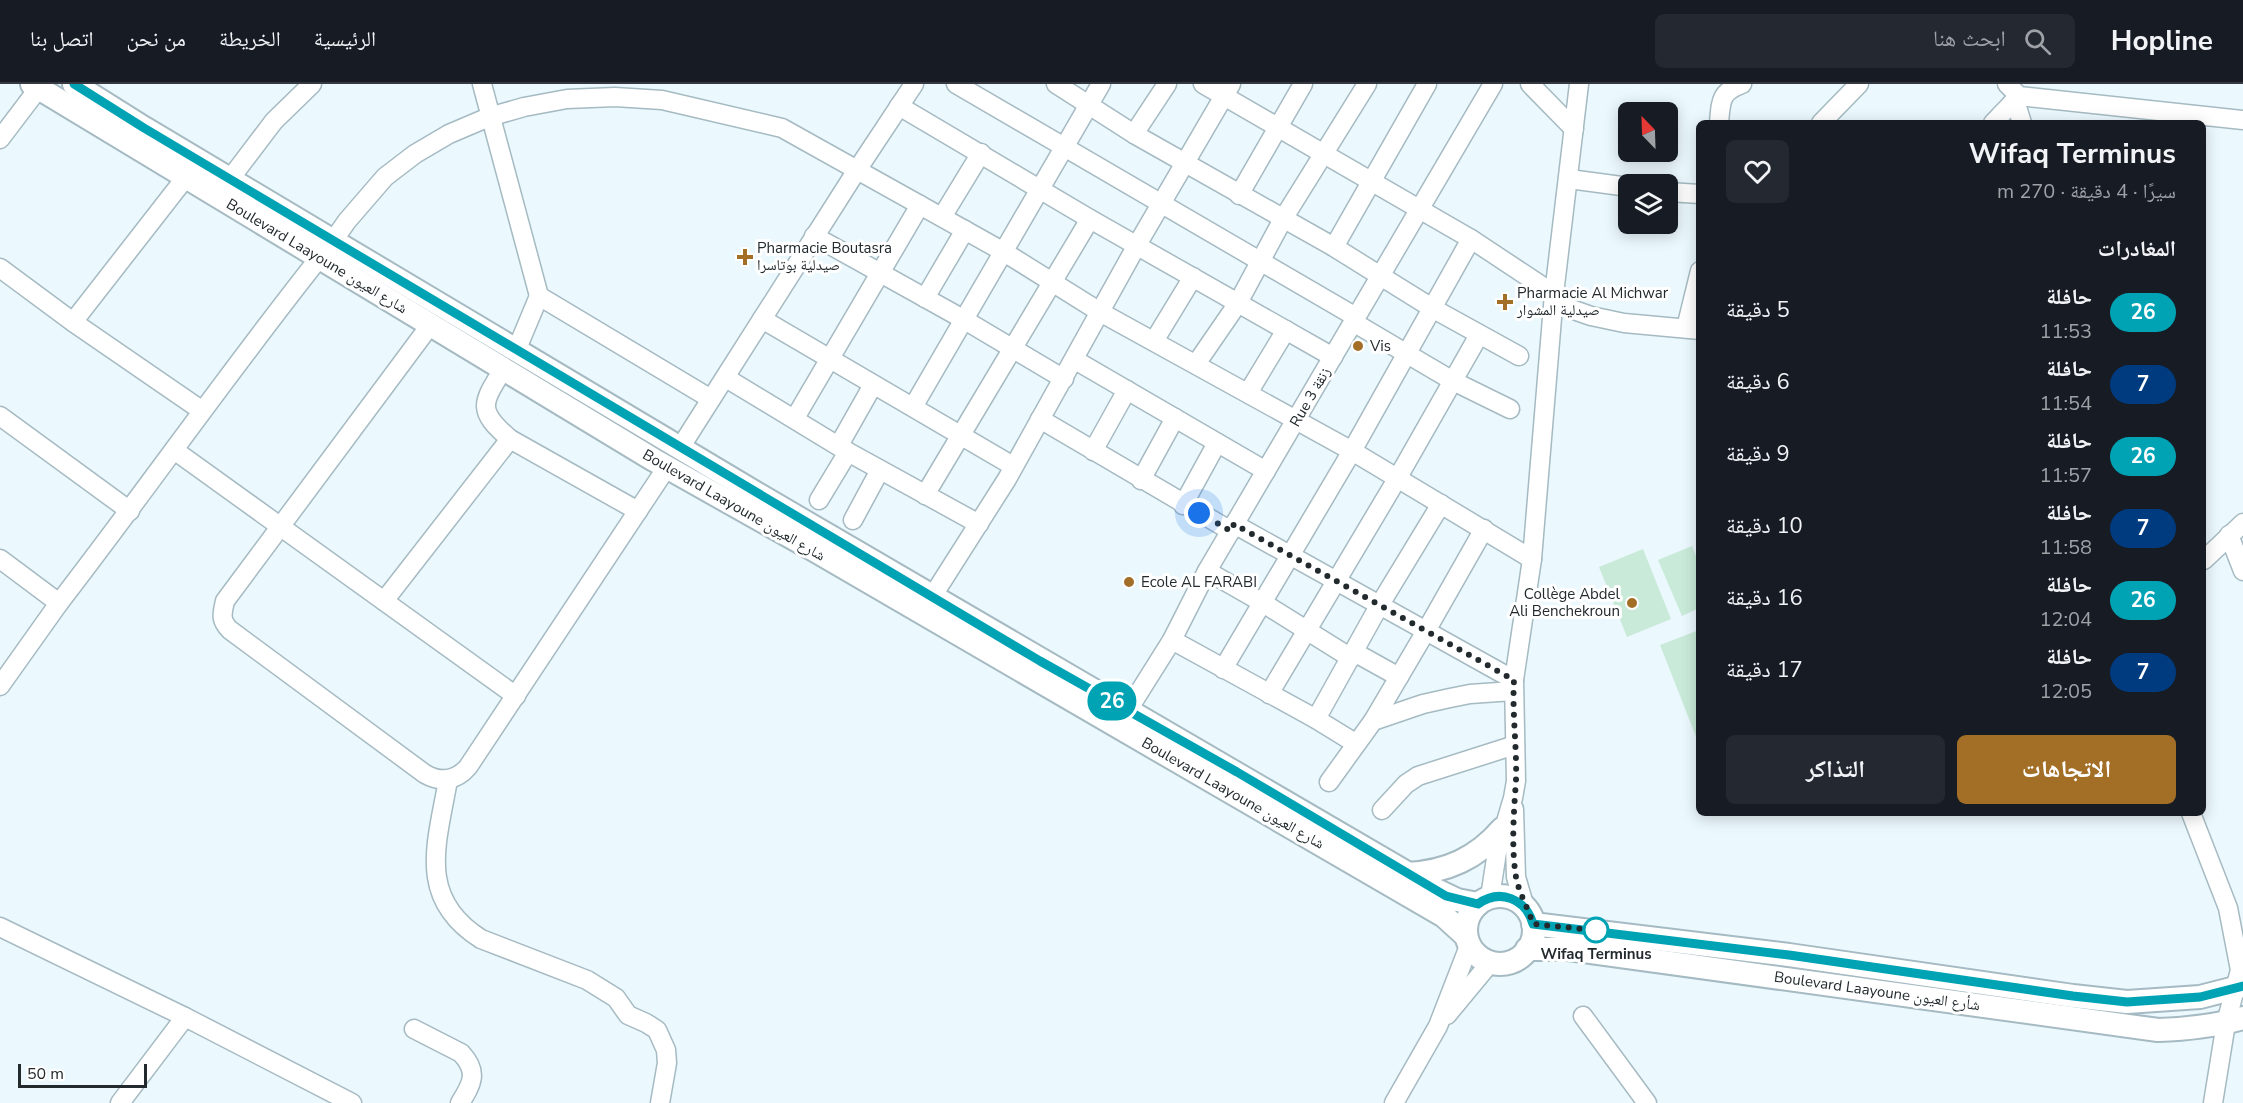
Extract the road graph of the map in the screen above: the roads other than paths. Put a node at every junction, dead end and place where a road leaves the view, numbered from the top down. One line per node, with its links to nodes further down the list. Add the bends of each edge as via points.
1 (74, 84): 42 (street, Boulevard Laayoune شارع العيون)
2 (312, 84): 42 (street, via 274,121)
3 (482, 84): 25 (street)
4 (672, 84): 22 (street)
5 (914, 84): 24 (street)
6 (956, 84): 35 (street)
7 (1056, 84): 23 (street)
8 (1101, 84): 23 (street)
9 (1167, 84): 33 (street)
10 (1203, 84): 20 (street)
11 (1303, 84): 31 (street)
12 (1367, 84): 37 (street)
13 (1427, 84): 43 (street)
14 (1492, 84): 51 (street, Rue 3 زنقة)
15 (1530, 84): 32 (street)
16 (1580, 84): 32 (street)
17 (1743, 84): 26 (street, via 1729,89 1722,98)
18 (1859, 84): 27 (street)
19 (35, 86): 34 (street); 40 (street, Boulevard Laayoune شارع العيون)
20 (1227, 91): 31 (street); 38 (street)
21 (2013, 94): 28 (street); 29 (street); 30 (street)
22 (662, 100): 25 (street, via 567,99); 39 (street, via 782,128)
23 (1087, 105): 33 (street); 35 (street)
24 (899, 106): 36 (street); 39 (street)
25 (489, 117): 60 (street, via 432,144 386,177); 69 (street)
26 (1719, 120)
27 (1824, 120)
28 (1995, 120)
29 (2021, 120)
30 (2243, 120)
31 (1278, 129): 37 (street); 47 (street)
32 (1574, 129): 41 (street)
33 (1134, 134): 38 (street)
34 (0, 140)
35 (1064, 147): 45 (street); 49 (street)
36 (981, 153): 45 (street); 52 (street)
37 (1323, 154): 43 (street); 54 (street)
38 (1185, 162): 47 (street); 49 (street)
39 (856, 170): 50 (street); 56 (street)
40 (186, 177): 60 (street, Boulevard Laayoune شارع العيون); 78 (street)
41 (1569, 179): 44 (street); 68 (street)
42 (230, 180): 60 (street, Boulevard Laayoune شارع العيون)
43 (1370, 181): 51 (street); 59 (street)
44 (1618, 186)
45 (1040, 188): 53 (street); 61 (street)
46 (1678, 193): 48 (street)
47 (1239, 195): 54 (street)
48 (1696, 195)
49 (1162, 202): 58 (street); 62 (street)
50 (920, 205): 52 (street); 64 (street)
51 (1419, 208): 57 (street); 65 (street, Rue 3 زنقة)
52 (942, 217): 55 (street)
53 (1090, 219): 58 (street); 67 (street)
54 (1283, 219): 59 (street); 62 (street)
55 (965, 230): 61 (street); 70 (street)
56 (814, 236): 64 (street); 77 (street)
57 (1471, 239): 68 (street); 73 (street)
58 (1137, 245): 66 (street); 74 (street)
59 (1334, 246): 65 (street)
60 (327, 249): 79 (street, Boulevard Laayoune شارع العيون); 89 (street, Boulevard Laayoune شارع العيون); 101 (street)
61 (1004, 252): 67 (street); 75 (street)
62 (1260, 262): 71 (street); 76 (street)
63 (0, 268): 78 (street)
64 (879, 273): 70 (street); 88 (street)
65 (1379, 275): 73 (street); 76 (street, Rue 3 زنقة)
66 (1193, 277): 71 (street); 83 (street)
67 (1052, 283): 74 (street); 84 (street)
68 (1554, 294): 80 (street, via 1571,309 1591,316); 137 (street)
69 (539, 296): 89 (street); 98 (street)
70 (925, 298): 75 (street)
71 (1238, 303): 81 (street); 91 (street)
72 (1696, 304): 80 (street)
73 (1432, 308): 82 (street); 85 (street)
74 (1100, 312): 83 (street); 90 (street)
75 (963, 319): 84 (street); 99 (street)
76 (1355, 319): 85 (street); 87 (street, Rue 3 زنقة)
77 (762, 320): 88 (street); 92 (street)
78 (74, 322): 101 (street)
79 (431, 324): 89 (street, Boulevard Laayoune شارع العيون); 130 (street)
80 (1693, 329)
81 (1286, 330): 87 (street); 97 (street)
82 (1479, 335): 86 (street); 94 (street)
83 (1154, 341): 91 (street)
84 (1014, 348): 93 (street); 107 (street)
85 (1407, 353): 94 (street); 113 (street)
86 (1519, 356)
87 (1333, 357): 106 (street, Rue 3 زنقة)
88 (830, 359): 95 (street); 103 (street)
89 (510, 360): 108 (street, via 487,393 486,408 492,424); 110 (street, Boulevard Laayoune شارع العيون); 116 (street, Boulevard Laayoune شارع العيون)
90 (1075, 360): 93 (street); 96 (street)
91 (1196, 364): 97 (street)
92 (726, 378): 98 (street); 103 (street)
93 (1064, 379): 105 (street)
94 (1453, 381): 100 (street); 119 (street)
95 (873, 385): 99 (street); 111 (street)
96 (1127, 390): 104 (street); 114 (street)
97 (1248, 393): 106 (street)
98 (711, 399): 110 (street)
99 (913, 407): 107 (street)
100 (1510, 409)
101 (201, 410): 112 (street)
102 (0, 416): 125 (street)
103 (795, 418): 111 (street)
104 (1176, 418): 109 (street); 120 (street)
105 (1040, 419): 114 (street); 115 (street)
106 (1297, 420): 113 (street); 118 (street, Rue 3 زنقة)
107 (960, 435): 115 (street); 121 (street)
108 (510, 439): 126 (street); 142 (street)
109 (1217, 442): 118 (street); 124 (street)
110 (680, 448): 141 (street, Boulevard Laayoune شارع العيون)
111 (844, 448): 117 (street); 122 (street)
112 (174, 450): 125 (street); 130 (street)
113 (1352, 451): 119 (street); 134 (street)
114 (1093, 452): 120 (street)
115 (1013, 466): 129 (street)
116 (667, 467): 126 (street); 172 (street, Boulevard Laayoune شارع العيون, via 1444,916)
117 (880, 470): 121 (street); 127 (street)
118 (1266, 471): 131 (street, Rue 3 زنقة)
119 (1397, 479): 123 (street); 140 (street)
120 (1140, 480): 124 (street)
121 (925, 495): 129 (street)
122 (819, 500)
123 (1441, 504): 132 (street); 145 (street)
124 (1183, 505): 131 (street)
125 (130, 511): 143 (street)
126 (638, 511): 155 (street)
127 (853, 520)
128 (2243, 523): 133 (street)
129 (979, 524): 141 (street)
130 (281, 527): 142 (street); 161 (street, via 225,601 223,624 415,768 432,778)
131 (1233, 528): 134 (street); 138 (street, Rue 3 زنقة)
132 (1484, 529): 137 (street); 147 (street)
133 (2229, 535): 135 (street); 139 (street)
134 (1290, 555): 140 (street); 144 (street)
135 (2206, 558)
136 (0, 559): 143 (street)
137 (1532, 559): 152 (street)
138 (1207, 571): 144 (street); 148 (street, Rue 3 زنقة)
139 (2243, 572)
140 (1336, 581): 145 (street); 146 (street)
141 (932, 597): 156 (street, Boulevard Laayoune شارع العيون)
142 (384, 601): 155 (street)
143 (59, 603): 153 (street)
144 (1263, 603): 146 (street); 150 (street)
145 (1379, 606): 147 (street); 149 (street)
146 (1305, 630): 149 (street); 154 (street)
147 (1426, 631): 151 (street); 152 (street)
148 (1172, 640): 150 (street); 156 (street, Rue 3 زنقة)
149 (1352, 655): 151 (street); 157 (street)
150 (1223, 669): 154 (street)
151 (1399, 677): 158 (street)
152 (1514, 685): 158 (street, via 1423,704); 160 (street)
153 (0, 686)
154 (1269, 694): 157 (street)
155 (516, 696): 161 (street, via 468,767)
156 (1128, 710): 167 (street, Boulevard Laayoune شارع العيون)
157 (1316, 719): 159 (street)
158 (1373, 721): 159 (street)
159 (1355, 743): 162 (street)
160 (1515, 745): 163 (street); 164 (street, via 1418,776)
161 (448, 780): 184 (street, via 436,867 441,898 450,912 481,939 587,980 616,998 628,1016 657,1030 667,1063)
162 (1329, 782)
163 (1513, 798): 166 (street); 170 (street, via 1516,877)
164 (1382, 810)
165 (2191, 816): 169 (street)
166 (1502, 829): 167 (street, via 1482,850 1460,863); 168 (street)
167 (1407, 874): 168 (street, Boulevard Laayoune شارع العيون, via 1446,896)
168 (1484, 901): 170 (street, via 1503,896 1515,899); 172 (street, via 1468,918)
169 (2236, 906): 175 (street)
170 (1529, 916): 173 (street, via 1532,937); 175 (street, Boulevard Laayoune شأرع العيون, via 2127,1002 2200,997)
171 (0, 927): 177 (street)
172 (1467, 941): 174 (street, via 1478,956); 179 (street)
173 (1527, 949): 174 (street, via 1514,960); 178 (street, Boulevard Laayoune شأرع العيون, via 1569,949 2158,1030)
174 (1491, 963): 179 (street)
175 (2239, 987): 178 (street)
176 (1583, 1016): 186 (street)
177 (185, 1017): 181 (street); 182 (street)
178 (2234, 1020): 187 (street)
179 (1438, 1026): 185 (street)
180 (414, 1029): 183 (street, via 461,1053 470,1064 471,1085)
181 (120, 1103)
182 (352, 1103)
183 (460, 1103)
184 (660, 1103)
185 (1394, 1103)
186 (1647, 1103)
187 (2213, 1103)

